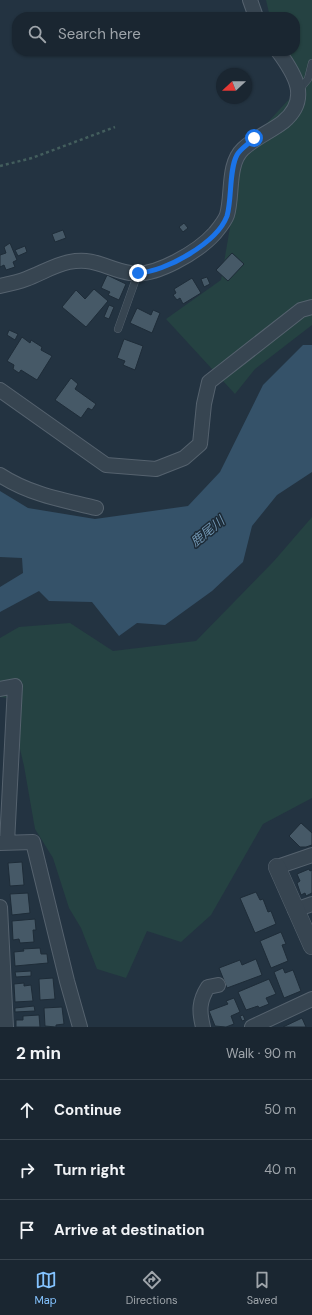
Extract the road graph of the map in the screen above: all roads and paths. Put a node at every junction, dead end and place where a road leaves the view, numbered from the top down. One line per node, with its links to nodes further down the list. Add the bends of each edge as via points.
1 (250, 0): 2 (street)
2 (254, 12)
3 (281, 56): 5 (street, via 296,79)
4 (312, 63): 5 (lane, via 308,79)
5 (299, 90): 8 (street, via 298,103 292,113 282,122 254,138 237,155 233,164 227,216 215,233 166,268)
6 (115, 128): 7 (path, via 32,158)
7 (0, 166)
8 (138, 273): 9 (street, via 131,274 97,262 68,262 26,279); 11 (lane)
9 (0, 286)
10 (312, 307): 12 (street, via 301,310 209,382 200,444 184,458 156,469 106,465)
11 (118, 329)
12 (0, 390)
13 (0, 475): 14 (street, via 43,496)
14 (96, 508)
15 (0, 689): 16 (street, via 15,686)
16 (3, 843): 27 (street, via 33,842)
17 (312, 854): 18 (street)
18 (277, 867): 21 (street)
19 (312, 904): 21 (street)
20 (0, 907): 26 (street)
21 (295, 910): 22 (street)
22 (312, 946)
23 (218, 985): 28 (street, via 208,987 202,997 200,1014)
24 (312, 999): 25 (street, via 278,1013)
25 (269, 1024): 29 (street)
26 (6, 1027)
27 (80, 1027)
28 (203, 1027)
29 (252, 1027)

